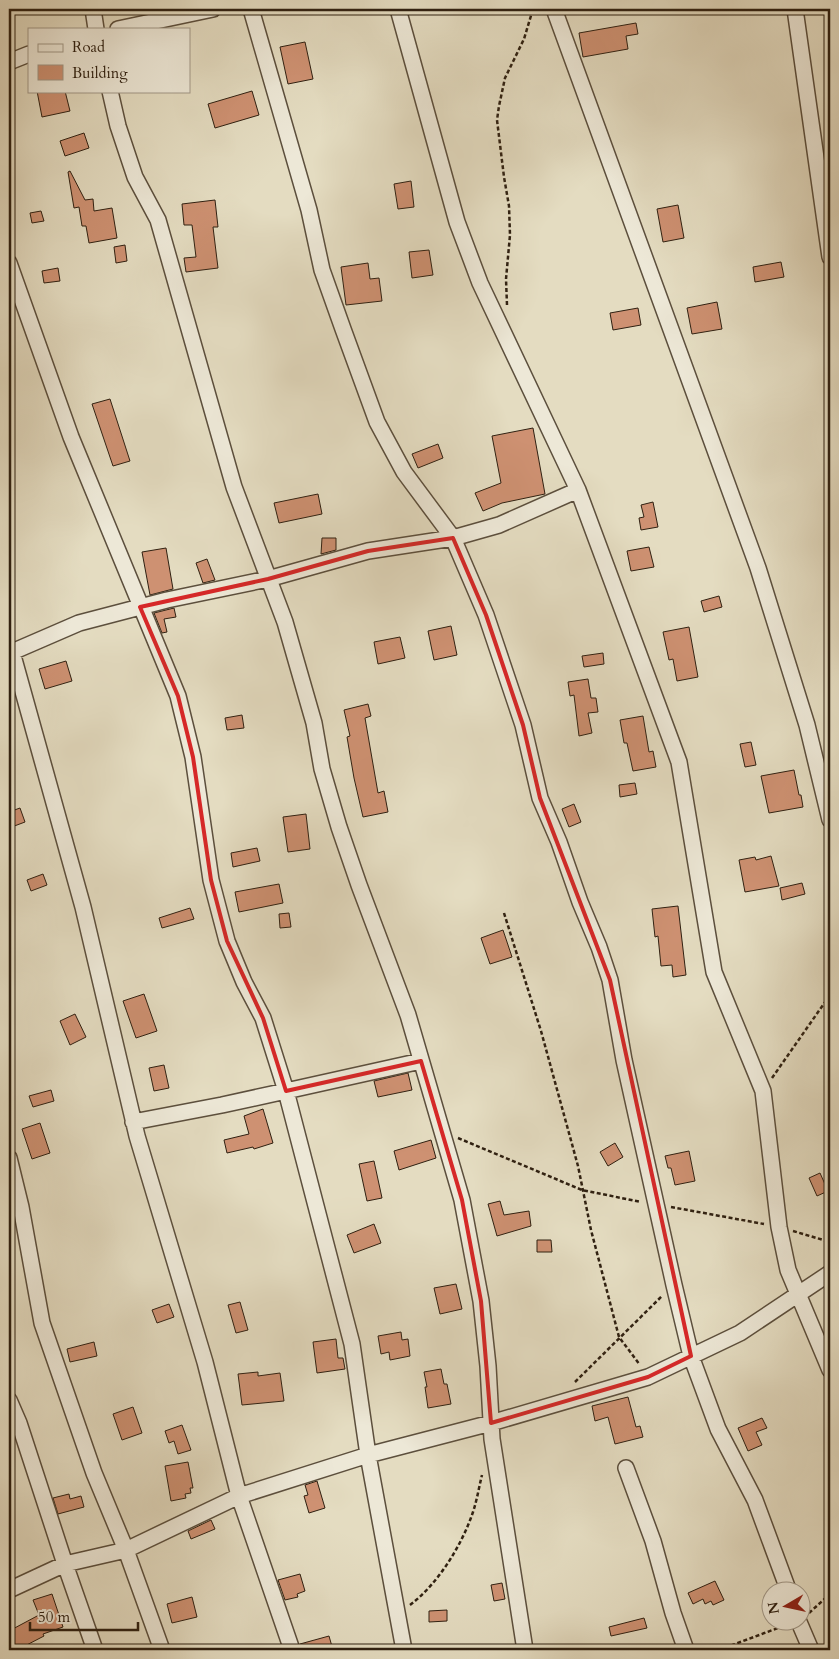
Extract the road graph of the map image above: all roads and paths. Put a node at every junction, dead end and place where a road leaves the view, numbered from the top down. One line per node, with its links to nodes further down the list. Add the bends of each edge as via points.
1 (93, 9): 8 (street)
2 (213, 9): 9 (street)
3 (251, 9): 17 (street, via 309,210 322,270 377,422 404,472)
4 (398, 9): 16 (street, via 457,222 480,283)
5 (533, 9): 15 (path, via 524,40 505,78 497,120 509,206)
6 (554, 9): 21 (street, via 758,568 807,725)
7 (795, 9): 13 (street)
8 (96, 28)
9 (123, 28)
10 (28, 54): 11 (street)
11 (9, 62)
12 (110, 92): 18 (street, via 135,177 158,220 234,487)
13 (830, 257)
14 (9, 263): 19 (street, via 71,437)
15 (507, 311)
16 (578, 490): 17 (street, via 499,525); 25 (street, via 679,762 714,972)
17 (453, 538): 18 (street, via 368,551); 31 (street, via 486,615 523,725 540,798 607,972)
18 (268, 579): 19 (street); 24 (street, via 285,622 314,723 322,769 339,827 408,1015)
19 (140, 607): 20 (street, via 79,623); 26 (street, via 178,696 193,757 211,880 227,941 263,1018)
20 (10, 653): 27 (street, via 83,907)
21 (830, 820)
22 (504, 913): 30 (path, via 541,1031)
23 (830, 995): 25 (path)
24 (421, 1061): 26 (street); 28 (street)
25 (763, 1091): 32 (street)
26 (286, 1092): 27 (street); 44 (street, via 352,1344)
27 (133, 1122): 47 (street, via 205,1362)
28 (442, 1131): 30 (path); 43 (street, via 462,1200 481,1300)
29 (9, 1158): 48 (street, via 42,1323 94,1473)
30 (582, 1190): 31 (path); 37 (path)
31 (656, 1205): 32 (path); 35 (street)
32 (779, 1227): 33 (path); 36 (street)
33 (830, 1242)
34 (830, 1273): 36 (street)
35 (674, 1285): 37 (path); 38 (street)
36 (797, 1294): 38 (street, via 740,1333); 39 (street)
37 (619, 1337): 40 (path); 41 (path)
38 (691, 1356): 40 (street); 50 (street, via 718,1429 756,1500)
39 (830, 1370)
40 (648, 1377): 43 (street)
41 (573, 1385)
42 (9, 1400): 49 (street, via 20,1422)
43 (490, 1423): 44 (street); 61 (street)
44 (368, 1455): 47 (street); 54 (street)
45 (484, 1466): 54 (path, via 472,1514 454,1554 433,1583 402,1611)
46 (626, 1468): 62 (street)
47 (240, 1496): 48 (street); 59 (street)
48 (126, 1550): 49 (street); 58 (street)
49 (65, 1564): 51 (street); 57 (street)
50 (785, 1582)
51 (9, 1590)
52 (830, 1594): 53 (path)
53 (812, 1609)
54 (398, 1620): 60 (street)
55 (767, 1632): 63 (path)
56 (804, 1632): 64 (street)
57 (95, 1650)
58 (162, 1650)
59 (292, 1650)
60 (404, 1650)
61 (525, 1650)
62 (686, 1650)
63 (719, 1650)
64 (811, 1650)

